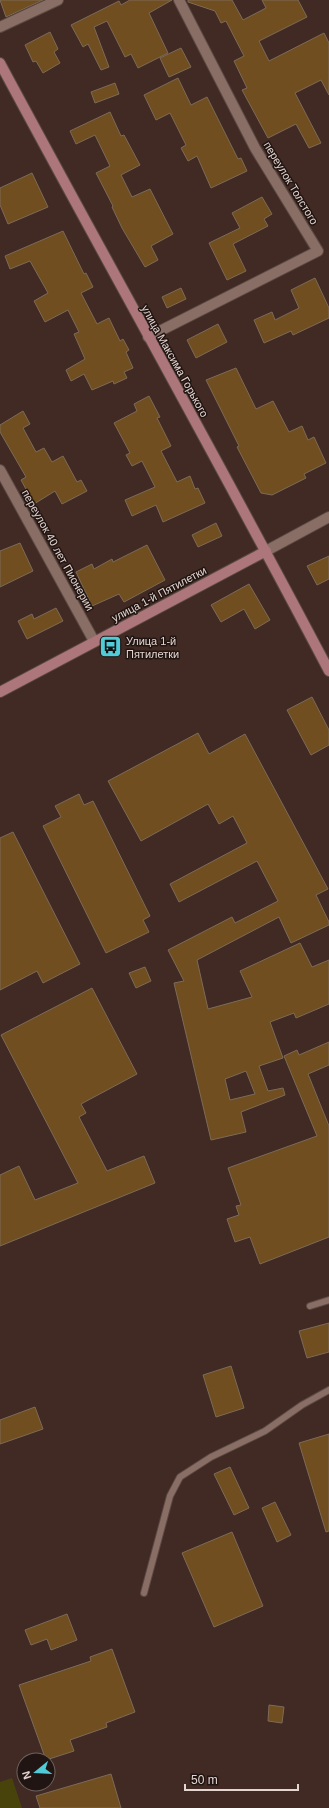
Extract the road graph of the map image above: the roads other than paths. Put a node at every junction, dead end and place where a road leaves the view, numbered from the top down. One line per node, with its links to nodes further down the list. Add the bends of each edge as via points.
1 (58, 0): 3 (street)
2 (179, 0): 5 (street, переулок Толстого, via 255,148 318,251)
3 (0, 27)
4 (0, 63): 5 (main road, улица Максима Горького)
5 (148, 337): 8 (main road, улица Максима Горького)
6 (0, 470): 9 (street, переулок 40 лет Пионерии)
7 (329, 517): 8 (street, улица 1-й Пятилетки)
8 (266, 551): 9 (main road, улица 1-й Пятилетки); 10 (main road, улица Максима Горького)
9 (94, 641): 11 (main road, улица 1-й Пятилетки)
10 (329, 671)
11 (0, 692)
12 (329, 1300): 13 (lane)
13 (310, 1306)
14 (329, 1390): 15 (lane, via 265,1430 211,1457 180,1477 170,1496)
15 (144, 1593)

